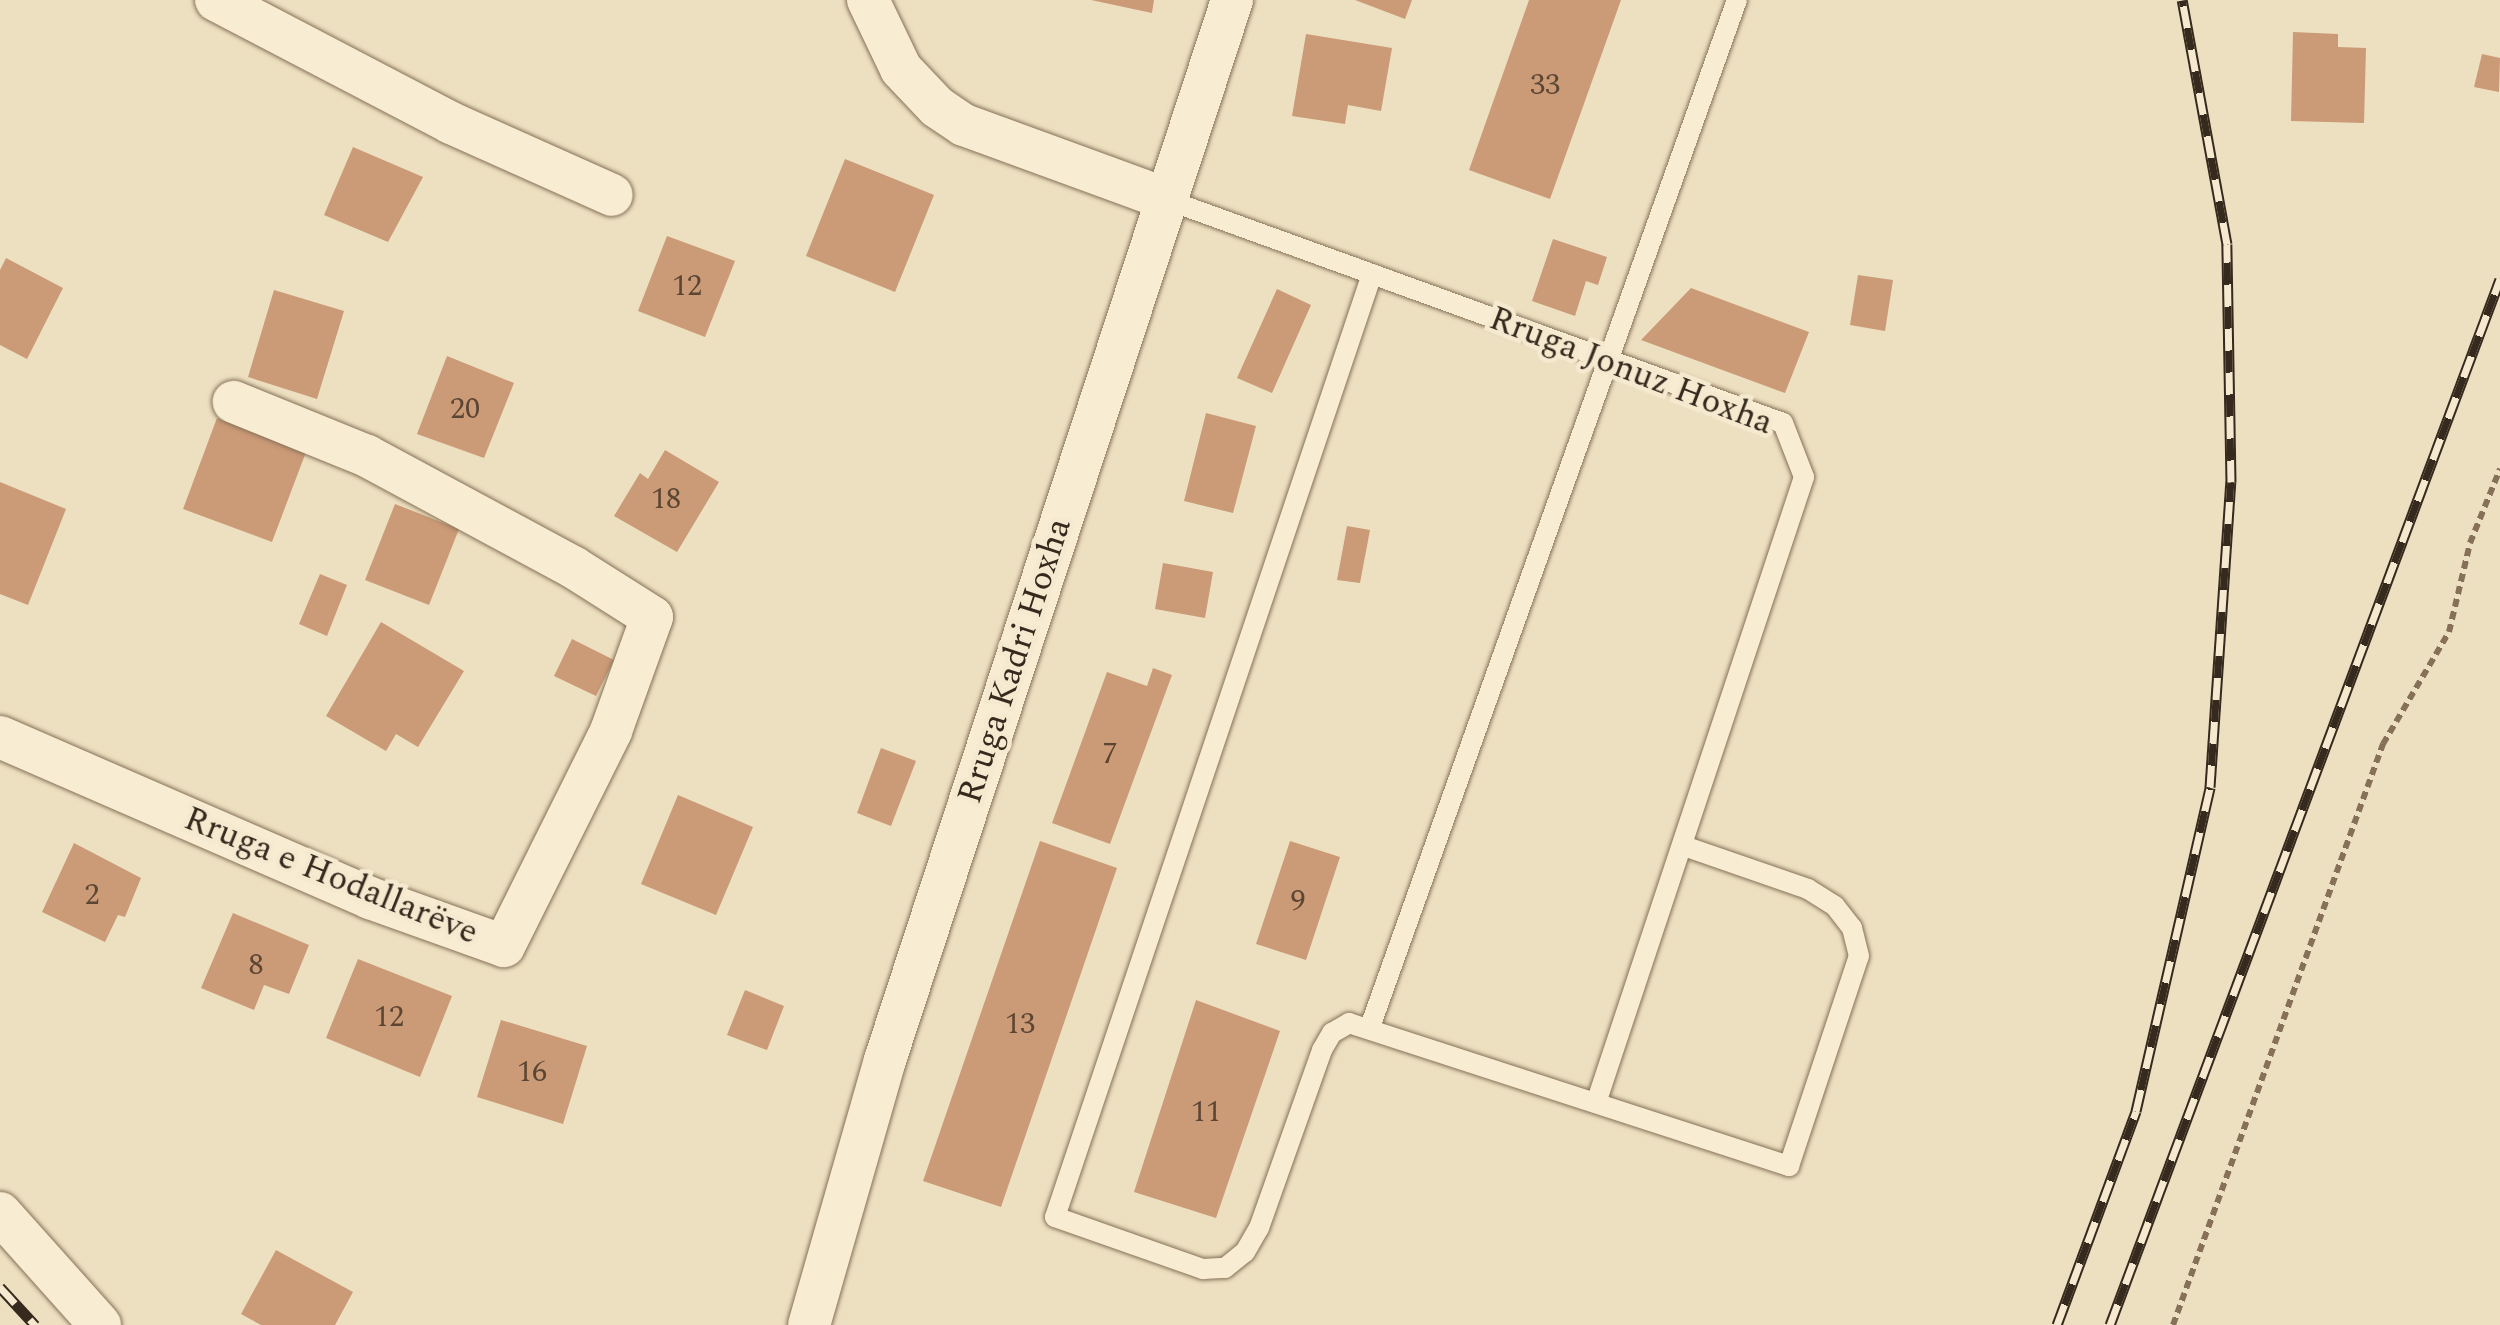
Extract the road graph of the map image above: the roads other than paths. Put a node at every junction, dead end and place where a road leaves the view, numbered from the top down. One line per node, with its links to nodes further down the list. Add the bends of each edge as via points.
1 (216, 0): 5 (street, via 450,123)
2 (868, 0): 6 (street, Rruga Jonuz Hoxha, via 901,69 937,107 964,124)
3 (1232, 0): 6 (street, Rruga Kadri Hoxha)
4 (1737, 0): 8 (lane)
5 (612, 196)
6 (1163, 198): 7 (lane, Rruga Jonuz Hoxha); 16 (street, Rruga Kadri Hoxha, via 885,1060)
7 (1372, 274): 8 (lane, Rruga Jonuz Hoxha); 12 (lane, via 1055,1217 1203,1269 1224,1268 1245,1252 1259,1228 1332,1033 1349,1023)
8 (1612, 360): 11 (lane, Rruga Jonuz Hoxha, via 1783,424 1804,477); 12 (lane)
9 (234, 402): 10 (street, Rruga e Hodallarëve, via 367,456 574,567 652,618 611,732 504,946 370,898)
10 (0, 737)
11 (1684, 846): 13 (lane, Rruga Jonuz Hoxha); 13 (lane, via 1808,889 1835,906 1852,928 1858,956 1789,1166)
12 (1370, 1026): 13 (lane)
13 (1596, 1100)
14 (0, 1214): 15 (street)
15 (100, 1325)
16 (809, 1325)

